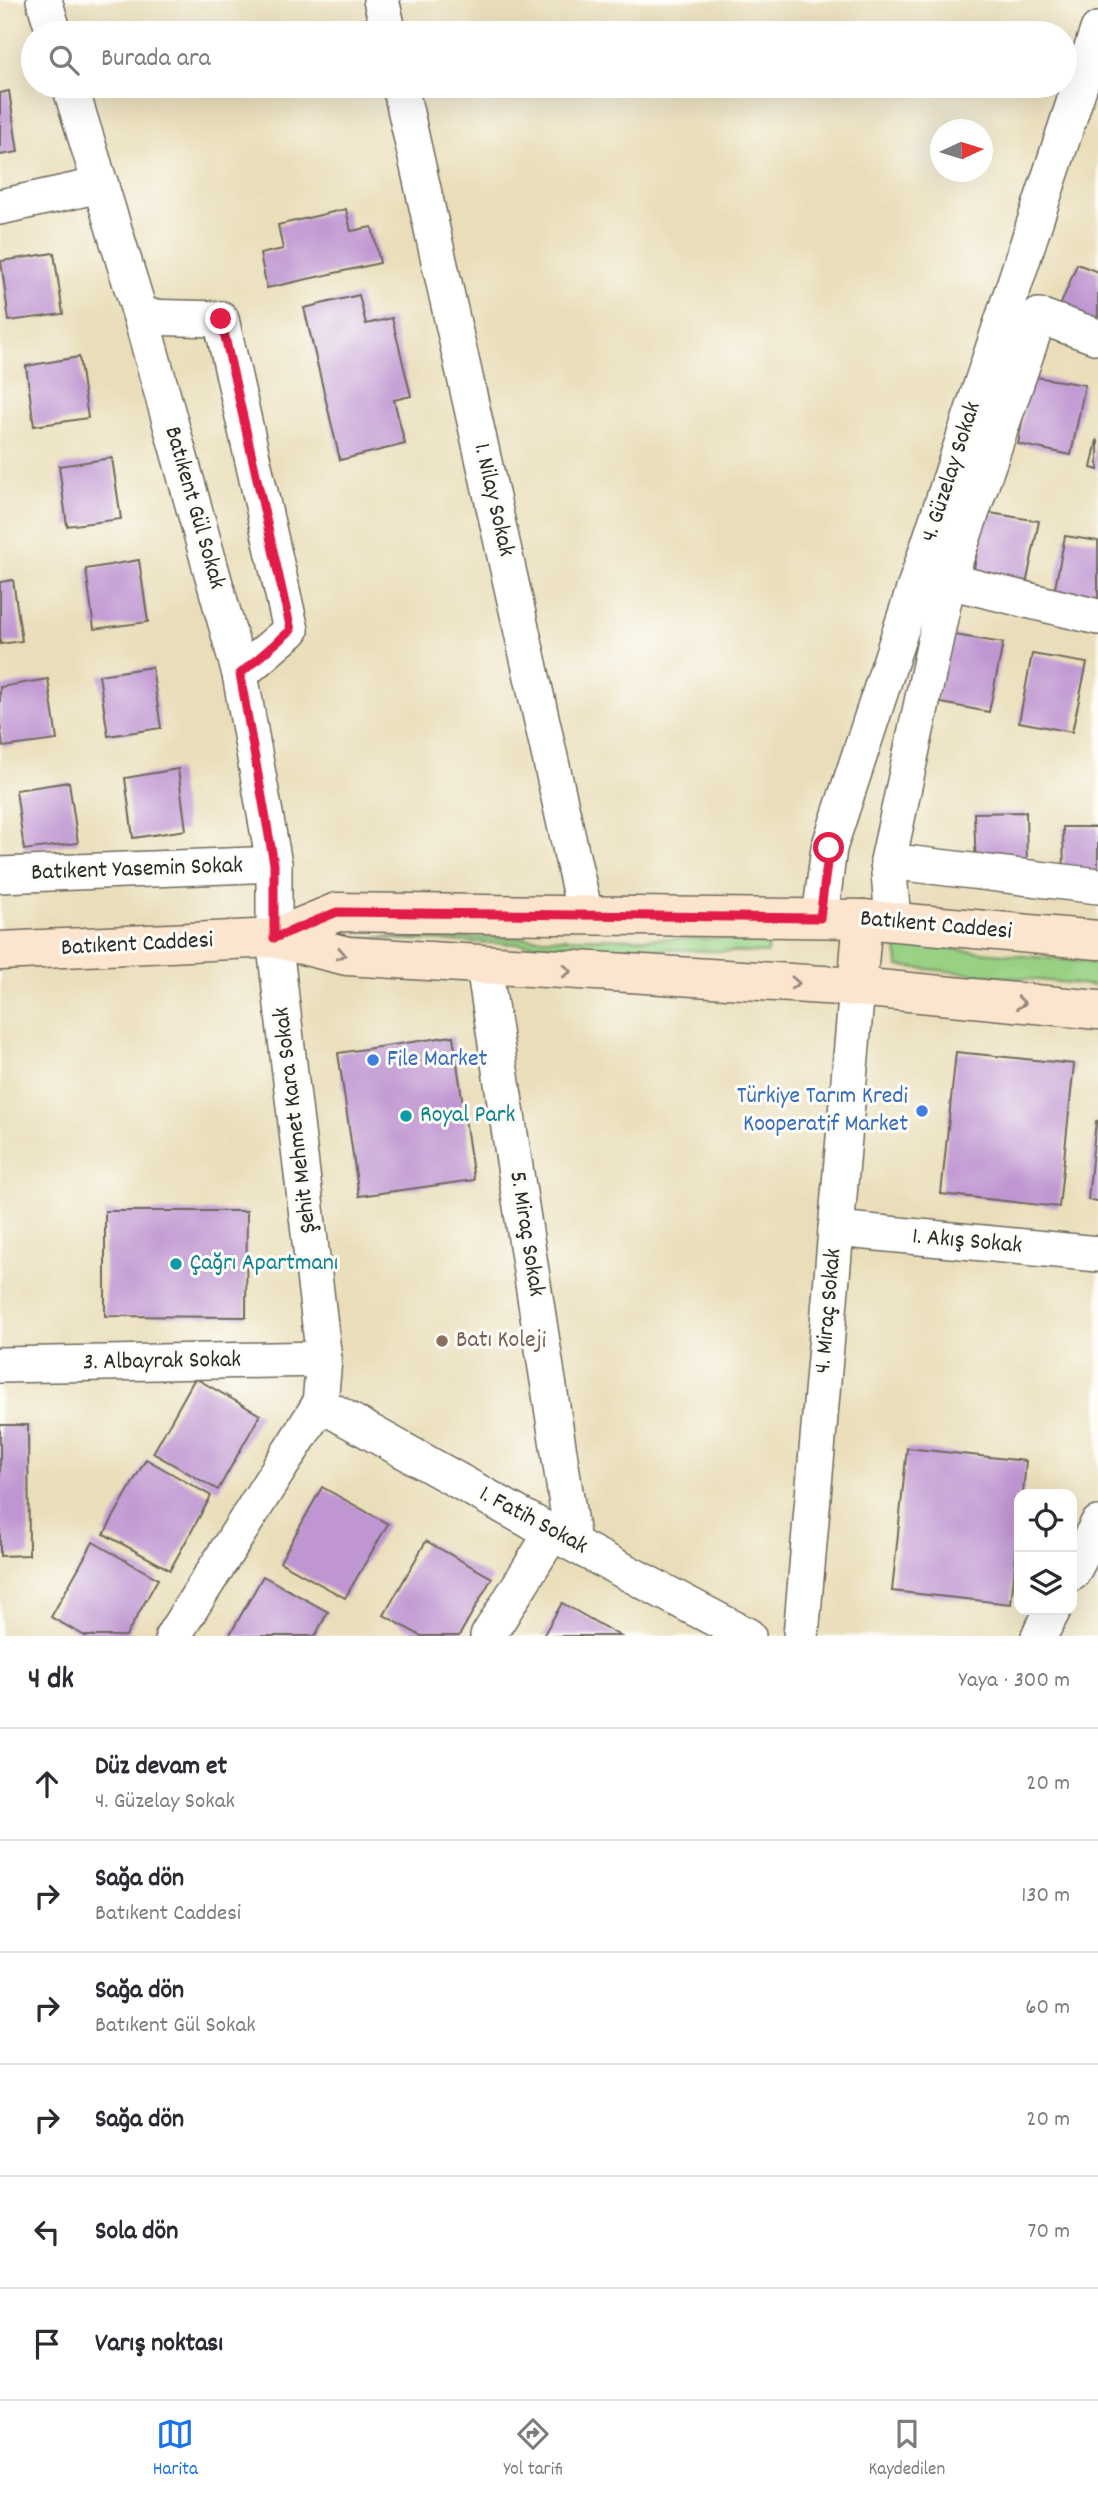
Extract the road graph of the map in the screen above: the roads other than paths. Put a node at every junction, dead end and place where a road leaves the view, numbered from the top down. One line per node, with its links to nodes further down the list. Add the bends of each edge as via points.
1 (44, 0): 3 (street)
2 (381, 0): 4 (street)
3 (50, 21)
4 (386, 21)
5 (1098, 30): 6 (street, 4. Güzelay Sokak)
6 (1077, 94)
7 (74, 98): 10 (street, Batıkent Gül Sokak)
8 (403, 98): 21 (street, 1. Nilay Sokak)
9 (1076, 98): 22 (street, 4. Güzelay Sokak, via 829,848)
10 (101, 185): 11 (street); 12 (street, Batıkent Gül Sokak)
11 (0, 207)
12 (141, 317): 16 (street, Batıkent Gül Sokak); 16 (street, via 221,319 291,630)
13 (1098, 337): 14 (street, via 1039,316)
14 (948, 581): 15 (street); 17 (street)
15 (1098, 617)
16 (240, 674): 18 (street, Batıkent Gül Sokak)
17 (888, 861): 20 (street); 23 (street)
18 (274, 864): 19 (street, Batıkent Yasemin Sokak); 24 (street, Batıkent Gül Sokak)
19 (0, 875)
20 (1098, 886)
21 (585, 914): 22 (street, Batıkent Caddesi); 24 (street, Batıkent Caddesi, via 337,912)
22 (820, 918): 23 (street, Batıkent Caddesi)
23 (878, 920): 25 (street, Batıkent Caddesi); 28 (street)
24 (274, 938): 26 (street, Batıkent Caddesi); 27 (street, Batıkent Caddesi, one-way to 27, via 347,957); 32 (street, Şehit Mehmet Kara Sokak)
25 (1098, 940)
26 (0, 951)
27 (484, 966): 28 (street, Batıkent Caddesi, one-way to 28); 36 (street, 5. Miraç Sokak)
28 (857, 987): 29 (street, Batıkent Caddesi, one-way to 29); 30 (street, 4. Miraç Sokak)
29 (1098, 1010)
30 (836, 1229): 31 (street, 1. Akış Sokak); 42 (street, 4. Miraç Sokak)
31 (1098, 1254)
32 (324, 1359): 33 (street, 3. Albayrak Sokak); 34 (street, Şehit Mehmet Kara Sokak)
33 (0, 1365)
34 (320, 1404): 36 (street, 1. Fatih Sokak); 39 (street, Şehit Mehmet Kara Sokak)
35 (1098, 1524): 37 (street)
36 (562, 1538): 40 (street); 41 (street, 1. Fatih Sokak)
37 (1077, 1564)
38 (1050, 1615): 43 (street)
39 (173, 1636)
40 (488, 1636)
41 (748, 1636)
42 (801, 1636)
43 (1039, 1636)

